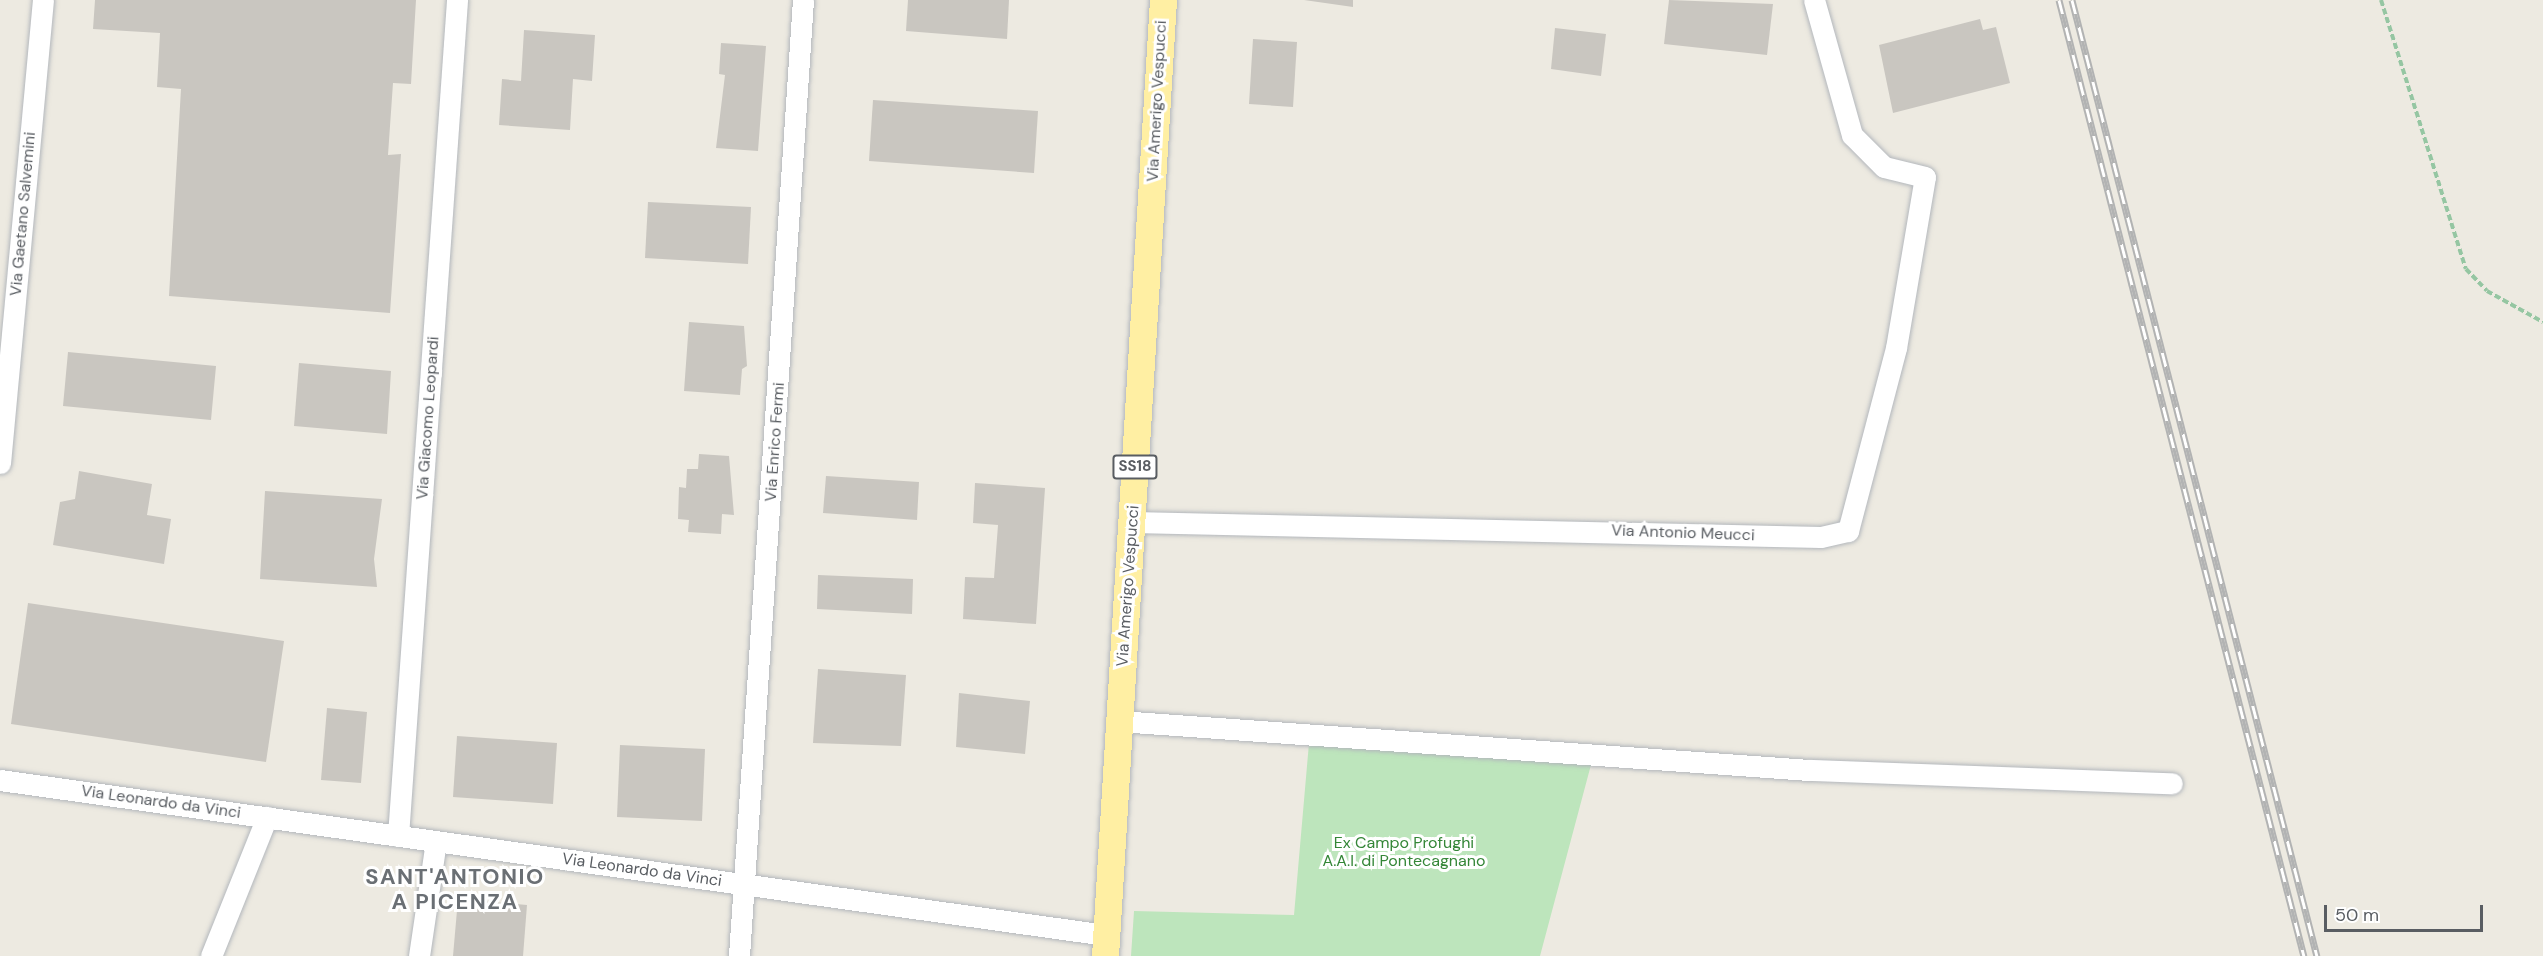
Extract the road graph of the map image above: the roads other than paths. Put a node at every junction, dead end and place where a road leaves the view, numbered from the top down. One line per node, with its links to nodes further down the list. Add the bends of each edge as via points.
1 (43, 0): 6 (street, Via Gaetano Salvemini)
2 (457, 0): 12 (street, Via Giacomo Leopardi)
3 (803, 0): 14 (street, Via Enrico Fermi)
4 (1163, 0): 7 (main road, Via Amerigo Vespucci / SS18)
5 (1814, 0): 7 (street, Via Antonio Meucci, via 1852,135 1866,155 1902,172 1925,177 1896,348 1848,531 1821,537)
6 (0, 463)
7 (1131, 522): 8 (main road, Via Amerigo Vespucci / SS18)
8 (1119, 721): 10 (street, via 1810,770); 15 (main road, Via Amerigo Vespucci / SS18)
9 (0, 780): 11 (street, Via Leonardo da Vinci)
10 (2172, 783)
11 (267, 817): 12 (street, Via Leonardo da Vinci); 16 (street)
12 (398, 836): 13 (street, Via Leonardo da Vinci)
13 (436, 841): 14 (street, Via Leonardo da Vinci); 17 (street)
14 (744, 884): 15 (street, Via Leonardo da Vinci); 18 (street, Via Enrico Fermi)
15 (1106, 945)
16 (211, 956)
17 (419, 956)
18 (739, 956)

